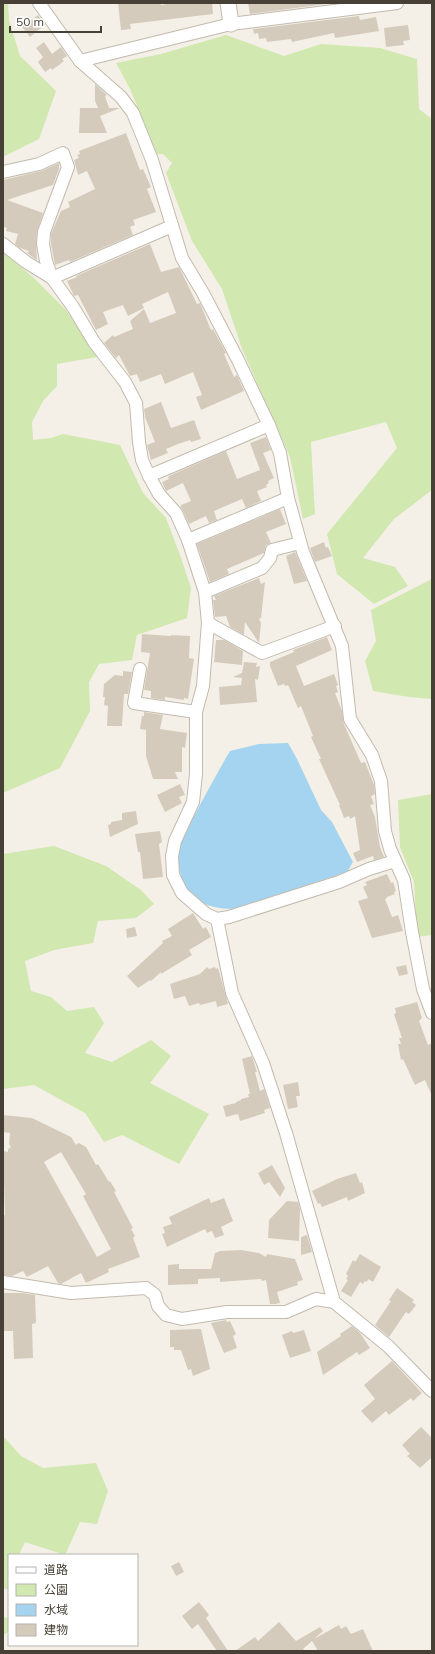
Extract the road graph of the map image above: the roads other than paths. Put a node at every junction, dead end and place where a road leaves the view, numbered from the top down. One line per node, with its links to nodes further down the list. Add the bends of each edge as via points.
1 (39, 3): 5 (street)
2 (228, 3): 4 (street)
3 (397, 3): 4 (street)
4 (231, 24): 5 (street)
5 (80, 61): 7 (street, via 121,97 133,113 152,160)
6 (3, 172): 9 (street, via 38,164 63,153 68,167 44,232 43,244)
7 (172, 226): 9 (street); 10 (street, via 182,258 237,358)
8 (3, 244): 9 (street)
9 (52, 278): 11 (street, via 94,342 125,382 136,403 138,442)
10 (269, 425): 11 (street); 12 (street, via 280,452)
11 (148, 476): 13 (street, via 159,494 176,513)
12 (288, 498): 13 (street); 14 (street)
13 (188, 540): 15 (street)
14 (300, 543): 15 (street, via 272,550 270,558 262,568); 17 (street)
15 (205, 592): 16 (street)
16 (208, 623): 17 (street, via 262,653); 19 (street, via 203,686)
17 (335, 626): 20 (street, via 342,646 350,719 372,755 381,780 385,831)
18 (140, 669): 19 (street, via 134,703)
19 (196, 712): 21 (street, via 196,774 193,802 175,841 172,856 173,876 182,893 206,914)
20 (395, 861): 21 (street, via 339,882); 22 (street, via 404,880 423,989)
21 (217, 919): 24 (street, via 232,993 263,1063 288,1140)
22 (432, 1013)
23 (3, 1282): 24 (street, via 71,1293 146,1288 155,1295 158,1306 166,1315 182,1319 227,1312 286,1312 316,1299)
24 (334, 1302): 25 (street, via 388,1346)
25 (432, 1391)

